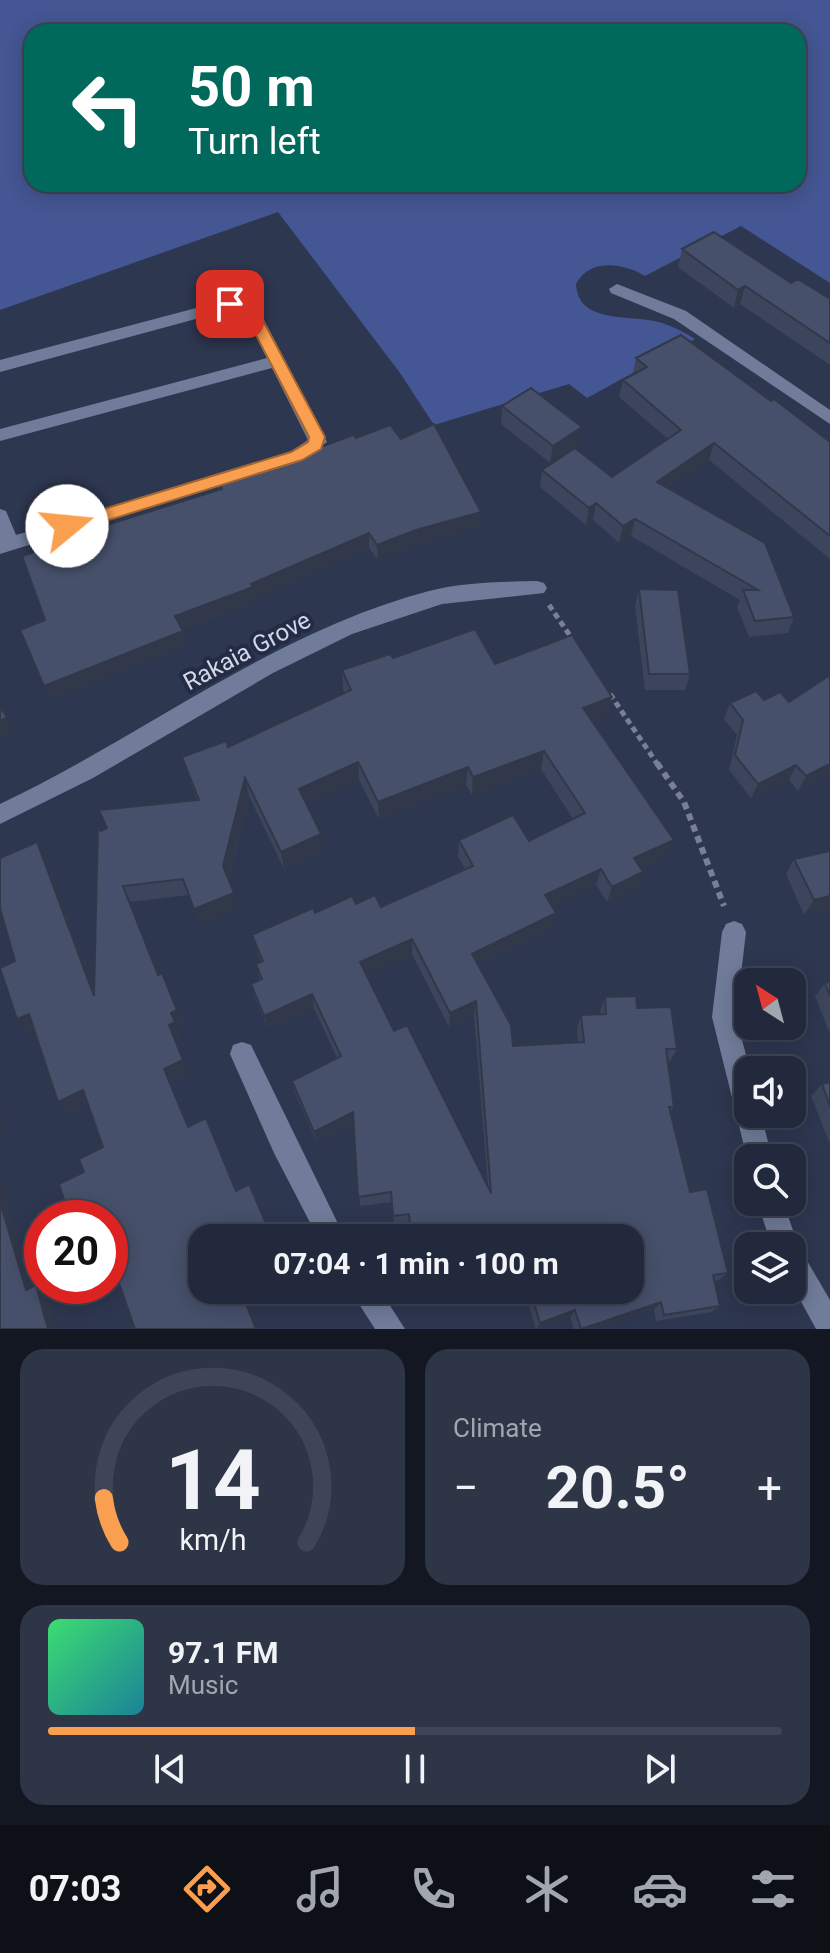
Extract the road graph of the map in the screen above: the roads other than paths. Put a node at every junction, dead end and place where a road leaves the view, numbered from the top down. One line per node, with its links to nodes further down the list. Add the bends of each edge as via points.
1 (617, 289): 4 (street, via 680,315)
2 (278, 361): 3 (street, via 253,314 230,304); 5 (street); 7 (street, via 317,437 311,448)
3 (0, 366)
4 (830, 418)
5 (0, 435)
6 (0, 516): 7 (street)
7 (5, 546)
8 (537, 588): 9 (street, Rakaia Grove, via 429,599 364,620 294,652 111,758)
9 (0, 814)
10 (734, 932): 12 (street, via 724,1017)
11 (242, 1054): 13 (street)
12 (734, 1057)
13 (325, 1224)
14 (806, 1285): 16 (street)
15 (374, 1304): 17 (street)
16 (828, 1327)
17 (391, 1329)

